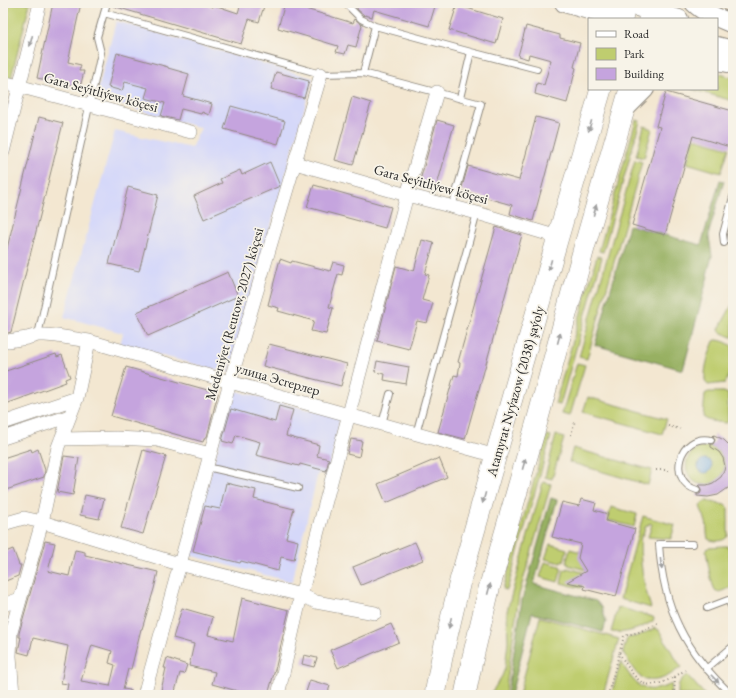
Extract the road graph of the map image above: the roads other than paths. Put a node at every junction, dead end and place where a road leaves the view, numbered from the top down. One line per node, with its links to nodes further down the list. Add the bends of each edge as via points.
1 (40, 3): 25 (street, one-way to 25)
2 (107, 3): 8 (lane)
3 (345, 3): 13 (lane, via 361,19)
4 (564, 3): 6 (main road)
5 (694, 3): 10 (main road)
6 (623, 10): 7 (main road)
7 (651, 11): 9 (main road)
8 (104, 12): 23 (lane); 31 (lane, via 97,37 101,53)
9 (675, 18)
10 (717, 18)
11 (718, 18): 12 (main road)
12 (733, 24)
13 (375, 26): 18 (lane); 22 (lane)
14 (718, 29): 15 (main road)
15 (733, 33)
16 (718, 46): 17 (main road)
17 (733, 50)
18 (472, 52): 21 (lane); 30 (lane)
19 (718, 61): 20 (main road)
20 (733, 64)
21 (537, 69)
22 (363, 73): 23 (lane); 29 (lane)
23 (321, 74): 35 (street, Medeniýet (Reutow, 2027) köçesi)
24 (3, 82): 25 (street, Gara Seýitliýew köçesi)
25 (19, 86): 31 (street, Gara Seýitliýew köçesi); 34 (street)
26 (601, 90): 40 (main road, Atamyrat Nyýazow (2038) şaýoly, one-way to 40)
27 (630, 90): 32 (main road, Atamyrat Nyýazow (2038) şaýoly)
28 (644, 90): 32 (main road)
29 (437, 92): 30 (lane); 36 (street)
30 (460, 98): 38 (lane, via 481,104)
31 (89, 105): 33 (street, Gara Seýitliýew köçesi); 42 (lane)
32 (625, 109): 77 (main road, Atamyrat Nyýazow (2038) şaýoly, one-way to 32, via 489,589)
33 (191, 132)
34 (3, 152)
35 (295, 163): 36 (street, Gara Seýitliýew köçesi); 45 (street, Medeniýet (Reutow, 2027) köçesi)
36 (407, 195): 38 (street, Gara Seýitliýew köçesi); 49 (street)
37 (733, 197): 41 (lane, via 723,234)
38 (452, 206): 39 (street, Gara Seýitliýew köçesi)
39 (477, 213): 40 (street, Gara Seýitliýew köçesi); 52 (lane)
40 (558, 237): 57 (main road, Atamyrat Nyýazow (2038) şaýoly, one-way to 57)
41 (724, 244)
42 (38, 335): 43 (street, улица Эсгерлер); 44 (street, улица Эсгерлер)
43 (3, 340)
44 (89, 341): 45 (street, улица Эсгерлер); 47 (street)
45 (230, 382): 49 (street, улица Эсгерлер); 56 (street, Medeniýet (Reutow, 2027) köçesi)
46 (390, 394): 51 (lane)
47 (77, 398): 48 (street); 50 (street)
48 (70, 416): 53 (street); 54 (street)
49 (349, 416): 51 (street, улица Эсгерлер); 65 (street)
50 (3, 423)
51 (382, 424): 52 (street, улица Эсгерлер)
52 (416, 434): 57 (street, улица Эсгерлер)
53 (3, 438)
54 (61, 439): 56 (street, via 157,440); 61 (street)
55 (711, 440): 60 (lane, via 690,444 680,459 679,468 684,480)
56 (210, 454): 58 (street, Medeniýet (Reutow, 2027) köçesi)
57 (496, 456): 76 (main road, Atamyrat Nyýazow (2038) şaýoly, one-way to 76, via 460,581)
58 (207, 467): 59 (lane); 64 (street, Medeniýet (Reutow, 2027) köçesi)
59 (298, 488)
60 (697, 490)
61 (42, 522): 62 (street, via 24,518); 64 (street); 66 (street)
62 (3, 524)
63 (693, 544): 72 (lane, one-way to 72, via 659,544 660,562 670,607 685,639)
64 (179, 564): 65 (street); 74 (street, Medeniýet (Reutow, 2027) köçesi)
65 (301, 595): 70 (street, via 316,602); 75 (street)
66 (20, 599): 67 (street); 73 (street, via 11,632)
67 (3, 605)
68 (707, 608): 69 (lane, via 728,600)
69 (733, 610)
70 (374, 613)
71 (732, 647): 72 (lane)
72 (706, 669): 78 (lane, one-way to 78)
73 (13, 695)
74 (144, 695)
75 (278, 695)
76 (435, 695)
77 (465, 695)
78 (732, 695)

